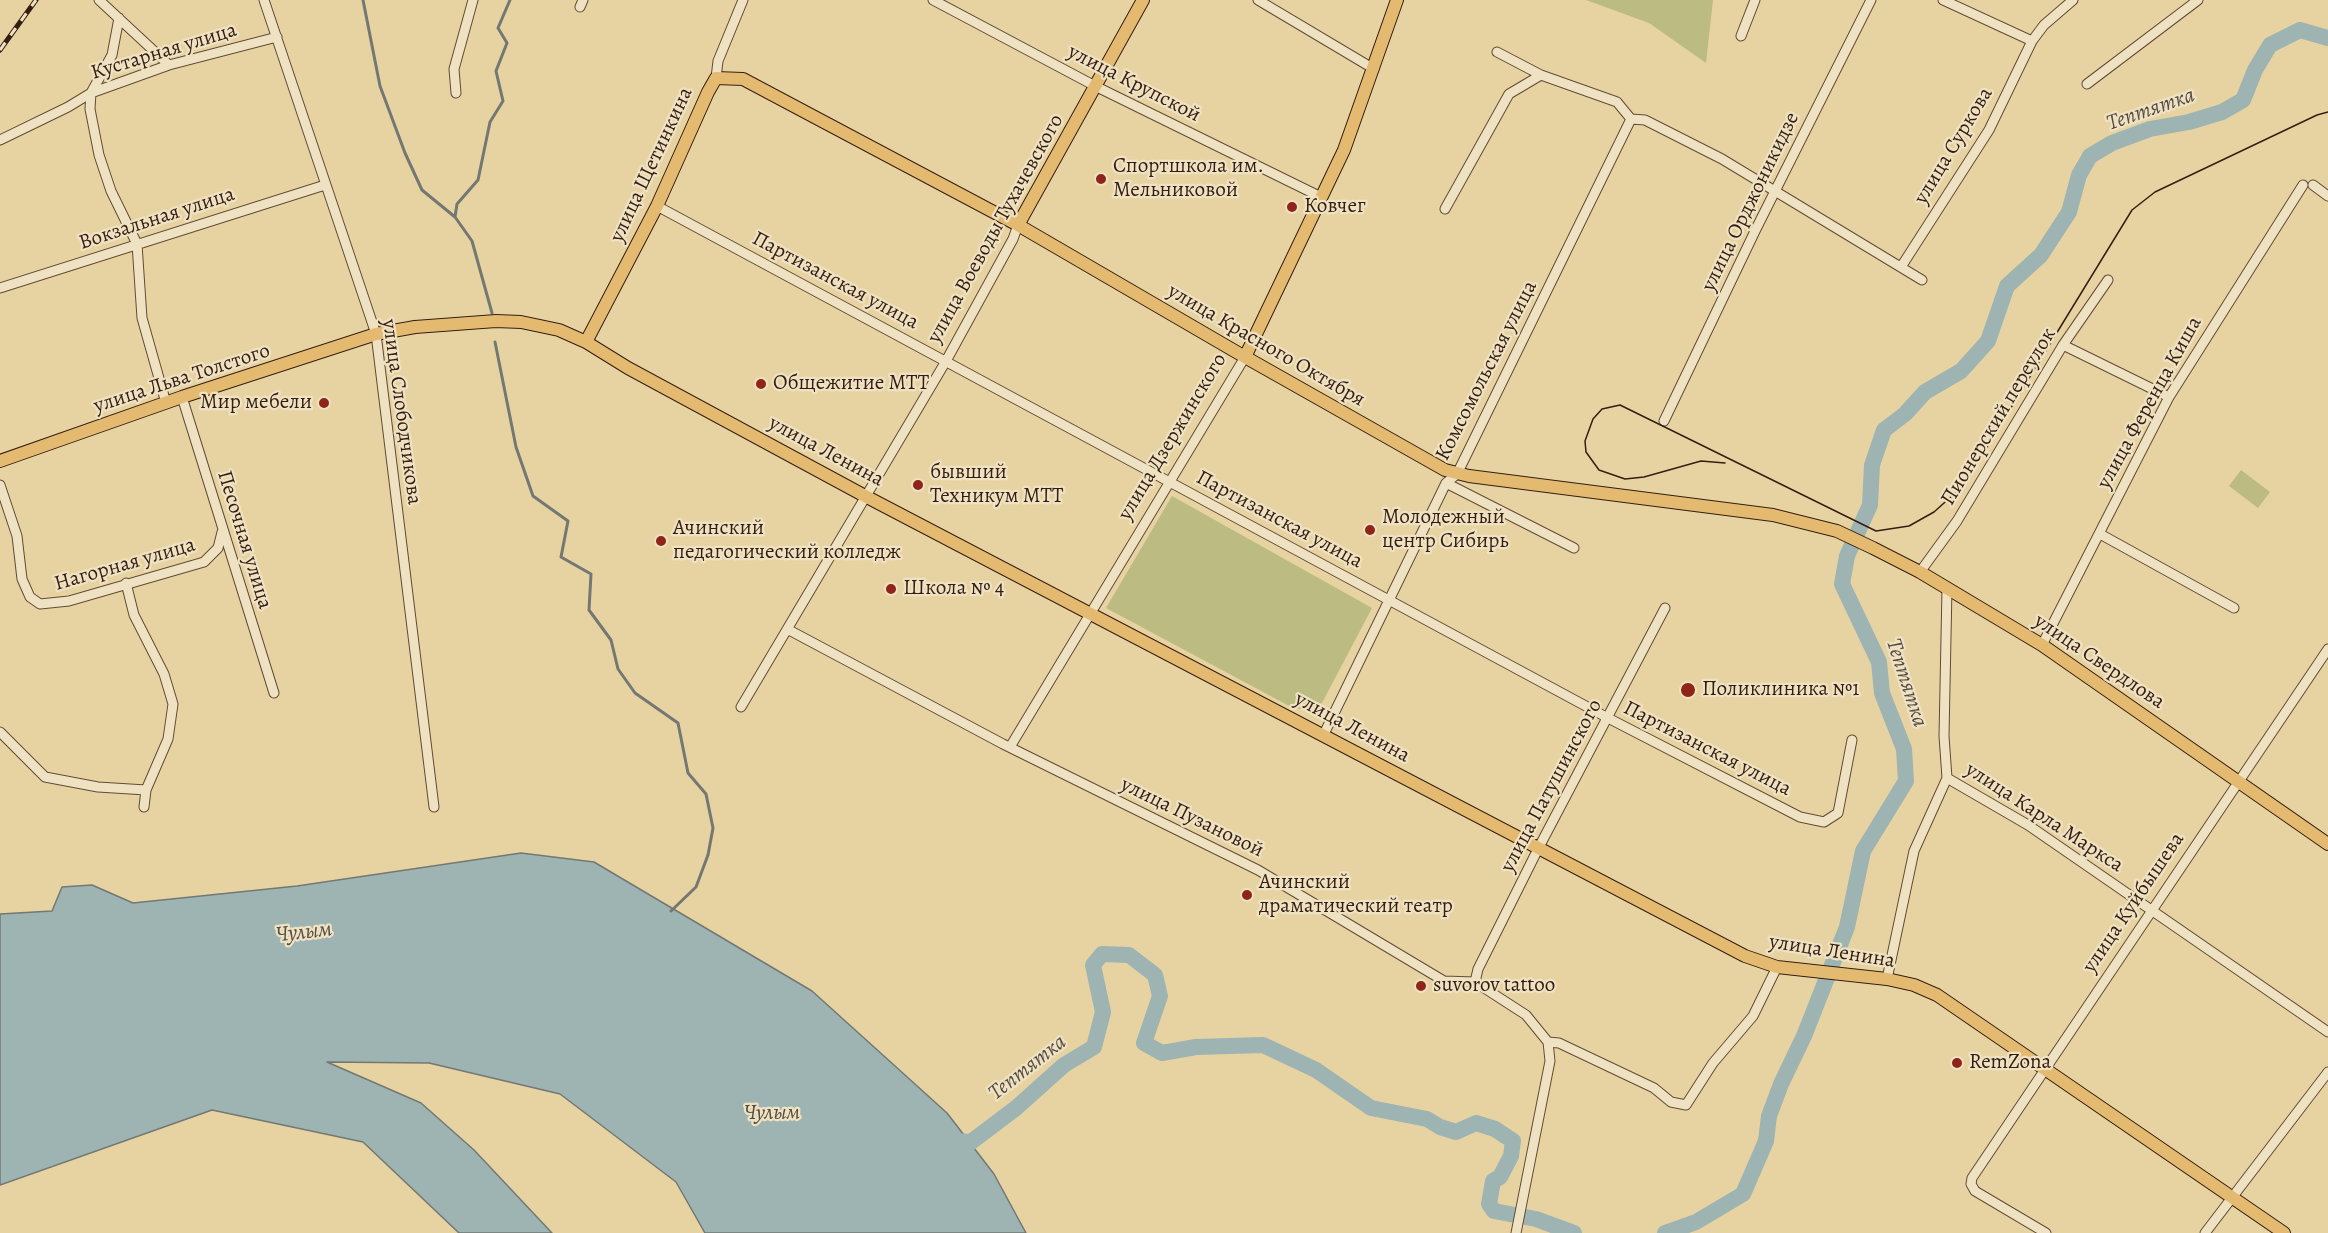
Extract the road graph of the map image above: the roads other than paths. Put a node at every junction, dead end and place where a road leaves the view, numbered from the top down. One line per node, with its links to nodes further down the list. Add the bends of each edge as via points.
1 (99, 0): 14 (street)
2 (264, 0): 16 (street, улица Слободчикова)
3 (472, 0): 26 (street, via 454,69)
4 (742, 0): 22 (street, улица Щетинкина, via 718,61)
5 (933, 0): 24 (street, улица Крупской)
6 (1143, 0): 24 (main road, улица Воеводы Тухачевского)
7 (1258, 0): 20 (street)
8 (1397, 0): 20 (main road, улица Дзержинского)
9 (1755, 0): 15 (street)
10 (1871, 0): 30 (street, улица Орджоникидзе)
11 (1943, 0): 17 (street)
12 (2073, 0): 17 (street, улица Суркова)
13 (2198, 0): 23 (street)
14 (119, 18): 19 (street); 25 (street, via 112,55)
15 (1741, 36)
16 (277, 37): 19 (street, Кустарная улица); 29 (street, улица Слободчикова)
17 (2032, 41): 37 (street, улица Суркова, via 1989,130)
18 (1497, 52): 21 (street)
19 (169, 65): 25 (street, Кустарная улица)
20 (1374, 69): 31 (main road, улица Дзержинского, via 1344,150)
21 (1541, 75): 27 (street, via 1617,102); 34 (street, via 1516,88 1504,101)
22 (716, 78): 33 (main road, улица Щетинкина); 35 (main road, улица Красного Октября, via 743,80)
23 (2086, 84)
24 (1097, 87): 31 (street, улица Крупской); 35 (main road, улица Воеводы Тухачевского)
25 (91, 93): 28 (street, Кустарная улица); 36 (street, via 91,121 104,171)
26 (456, 93)
27 (1631, 119): 30 (street, via 1645,120); 51 (street, Комсомольская улица)
28 (0, 140)
29 (325, 185): 36 (street, Вокзальная улица); 41 (street, улица Слободчикова)
30 (1776, 191): 37 (street); 49 (street, улица Орджоникидзе)
31 (1321, 196): 44 (main road, улица Дзержинского)
32 (2328, 196): 47 (street, улица Ференца Киша, via 2308,185)
33 (657, 206): 42 (main road, улица Щетинкина); 45 (street, Партизанская улица)
34 (1445, 209)
35 (1018, 225): 44 (main road, улица Красного Октября); 45 (street, улица Воеводы Тухачевского)
36 (137, 244): 40 (street, Вокзальная улица); 48 (street, via 142,318)
37 (1901, 267): 38 (street)
38 (1922, 280)
39 (2108, 280): 43 (street, Пионерский переулок)
40 (0, 288)
41 (376, 334): 42 (main road, улица Ленина, via 495,321 540,325); 46 (main road, улица Льва Толстого); 81 (street, улица Слободчикова)
42 (586, 342): 55 (main road, улица Ленина)
43 (2063, 345): 47 (street); 60 (street, Пионерский переулок, via 1957,520)
44 (1245, 357): 51 (main road, улица Красного Октября); 52 (street, улица Дзержинского)
45 (946, 361): 52 (street, Партизанская улица); 55 (street, улица Воеводы Тухачевского)
46 (182, 397): 48 (main road, улица Льва Толстого); 57 (street, Песочная улица)
47 (2169, 397): 58 (street, улица Ференца Киша)
48 (166, 403): 50 (main road, улица Льва Толстого)
49 (1664, 421)
50 (0, 461)
51 (1457, 474): 53 (street, Комсомольская улица); 56 (main road, улица Красного Октября, via 1773,515)
52 (1169, 482): 63 (street, Партизанская улица); 66 (street, улица Дзержинского)
53 (1446, 483): 59 (street); 63 (street, Комсомольская улица)
54 (0, 485): 61 (street, Нагорная улица, via 17,536 22,579 35,602 53,604)
55 (865, 496): 66 (main road, улица Ленина); 67 (street, улица Воеводы Тухачевского)
56 (1837, 531): 60 (main road, улица Свердлова)
57 (222, 532): 61 (street, Нагорная улица, via 218,548 204,562); 70 (street, Песочная улица)
58 (2100, 534): 65 (street); 68 (street, улица Ференца Киша)
59 (1574, 548)
60 (1920, 572): 62 (main road, улица Свердлова)
61 (126, 584): 79 (street, via 134,615 164,674 173,704 168,739)
62 (1947, 588): 68 (main road, улица Свердлова); 77 (street)
63 (1388, 600): 72 (street, Партизанская улица); 74 (street, Комсомольская улица)
64 (1665, 608): 72 (street, улица Патушинского)
65 (2234, 608)
66 (1089, 614): 74 (main road, улица Ленина); 76 (street, улица Дзержинского)
67 (789, 630): 71 (street, улица Воеводы Тухачевского); 76 (street, улица Пузановой)
68 (2042, 645): 78 (main road, улица Свердлова)
69 (2328, 649): 78 (street, улица Куйбышева)
70 (273, 693)
71 (741, 707)
72 (1608, 718): 75 (street, Партизанская улица, via 1800,817 1824,822 1838,813 1842,802); 83 (street, улица Патушинского)
73 (0, 732): 79 (street, via 45,777 98,787)
74 (1324, 734): 83 (main road, улица Ленина)
75 (1852, 740)
76 (1010, 747): 87 (street, улица Пузановой, via 1258,870 1444,981)
77 (1947, 778): 84 (street, улица Карла Маркса, via 2028,825); 86 (street, via 1914,851)
78 (2240, 780): 82 (main road, улица Свердлова); 84 (street, улица Куйбышева)
79 (146, 790): 80 (street)
80 (144, 807)
81 (434, 807)
82 (2328, 844)
83 (1538, 849): 85 (main road, улица Ленина, via 1744,956); 87 (street, улица Патушинского)
84 (2150, 910): 88 (street, улица Карла Маркса); 90 (street, улица Куйбышева)
85 (1777, 967): 86 (main road, улица Ленина); 89 (street, via 1753,1016 1713,1063 1686,1105 1671,1102 1654,1088 1559,1043)
86 (1887, 979): 90 (main road, улица Ленина, via 1937,995)
87 (1475, 982): 89 (street, via 1526,1015)
88 (2328, 1032)
89 (1548, 1042): 93 (street, via 1548,1074)
90 (2045, 1068): 92 (main road, улица Ленина); 94 (street, улица Куйбышева, via 1971,1184 1975,1191)
91 (2328, 1072): 92 (street)
92 (2231, 1197): 95 (street); 96 (main road, улица Ленина)
93 (1516, 1233)
94 (2046, 1233)
95 (2205, 1233)
96 (2284, 1233)

